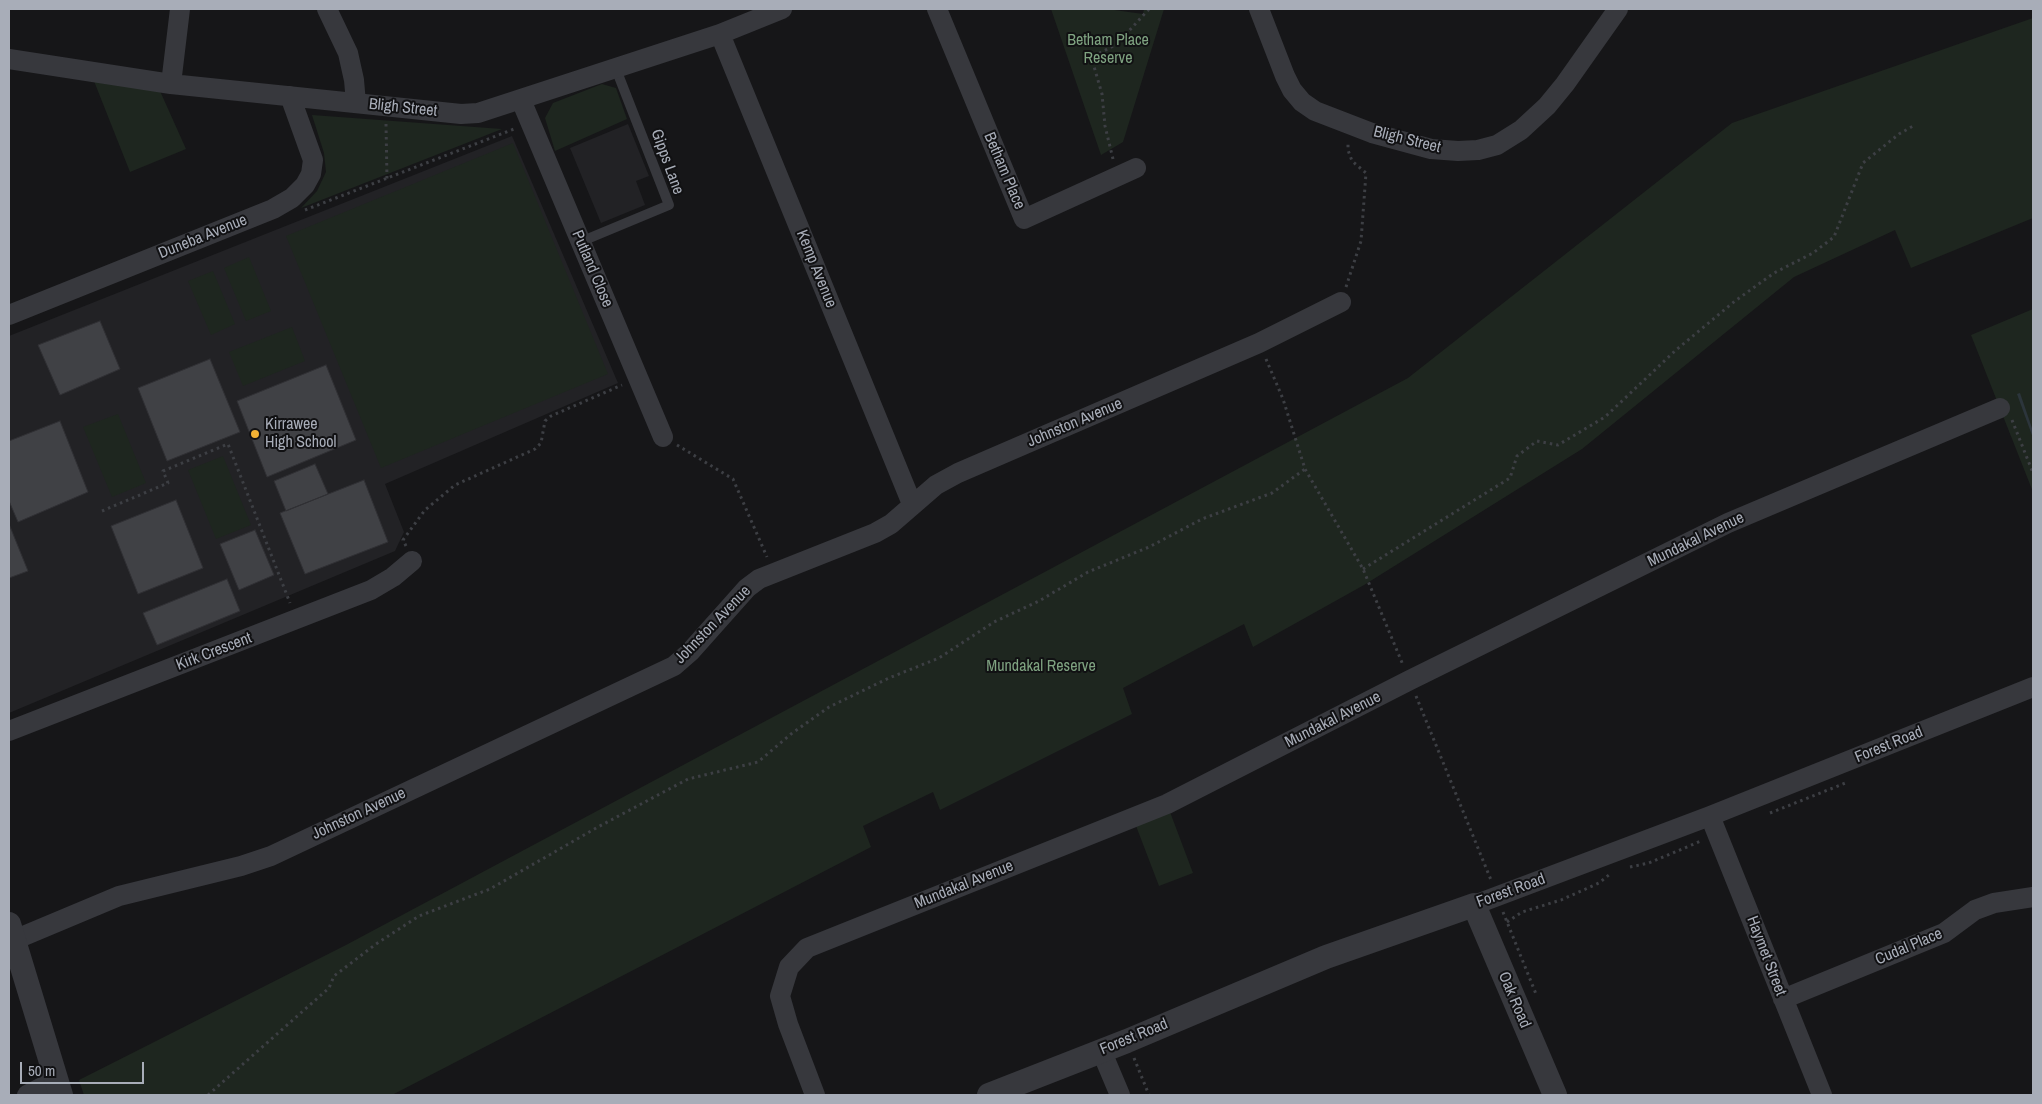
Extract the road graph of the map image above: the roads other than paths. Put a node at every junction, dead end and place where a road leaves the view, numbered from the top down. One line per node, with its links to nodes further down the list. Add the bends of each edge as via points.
1 (180, 9): 10 (street)
2 (327, 9): 13 (street, via 348,53)
3 (782, 9): 7 (street, Bligh Street)
4 (937, 9): 14 (street, Betham Place, via 1024,219)
5 (1258, 9): 6 (street, Bligh Street, via 1285,76 1302,102 1315,111 1372,132 1431,149 1458,151 1497,145 1521,130 1565,84)
6 (1618, 9)
7 (720, 34): 9 (street, Bligh Street); 20 (street, Kemp Avenue)
8 (9, 59): 10 (street, Bligh Street)
9 (616, 69): 12 (street, Bligh Street); 15 (lane, Gipps Lane, via 669,205)
10 (171, 84): 11 (street, Bligh Street)
11 (290, 96): 13 (street, Bligh Street); 17 (street, Duneba Avenue, via 313,160 305,185 292,198)
12 (521, 100): 13 (street, Bligh Street, via 478,113 460,114); 15 (street, Putland Close)
13 (356, 103)
14 (1136, 168)
15 (580, 242): 19 (street, Putland Close)
16 (1342, 302): 20 (street, Johnston Avenue, via 1259,342 958,473)
17 (9, 316)
18 (2000, 408): 32 (street, Mundakal Avenue, via 1728,523 1167,804 807,948 789,967 780,996)
19 (663, 437)
20 (912, 504): 27 (street, Johnston Avenue, via 891,524 875,533 773,572 747,588 674,666 270,856 119,896)
21 (412, 561): 23 (street, Kirk Crescent, via 371,590)
22 (2033, 687): 24 (street, Forest Road)
23 (9, 731)
24 (1710, 816): 26 (street, Forest Road); 28 (street, Haymet Street)
25 (2033, 897): 28 (street, Cudal Place, via 1994,903 1975,910 1944,933)
26 (1474, 905): 29 (street, Forest Road, via 1326,957); 35 (street, Oak Road)
27 (11, 932): 30 (street)
28 (1783, 999): 36 (street, Haymet Street)
29 (1101, 1050): 33 (street, Forest Road); 34 (street)
30 (58, 1088): 31 (street)
31 (27, 1095)
32 (815, 1095)
33 (989, 1095)
34 (1120, 1095)
35 (1555, 1095)
36 (1822, 1095)

